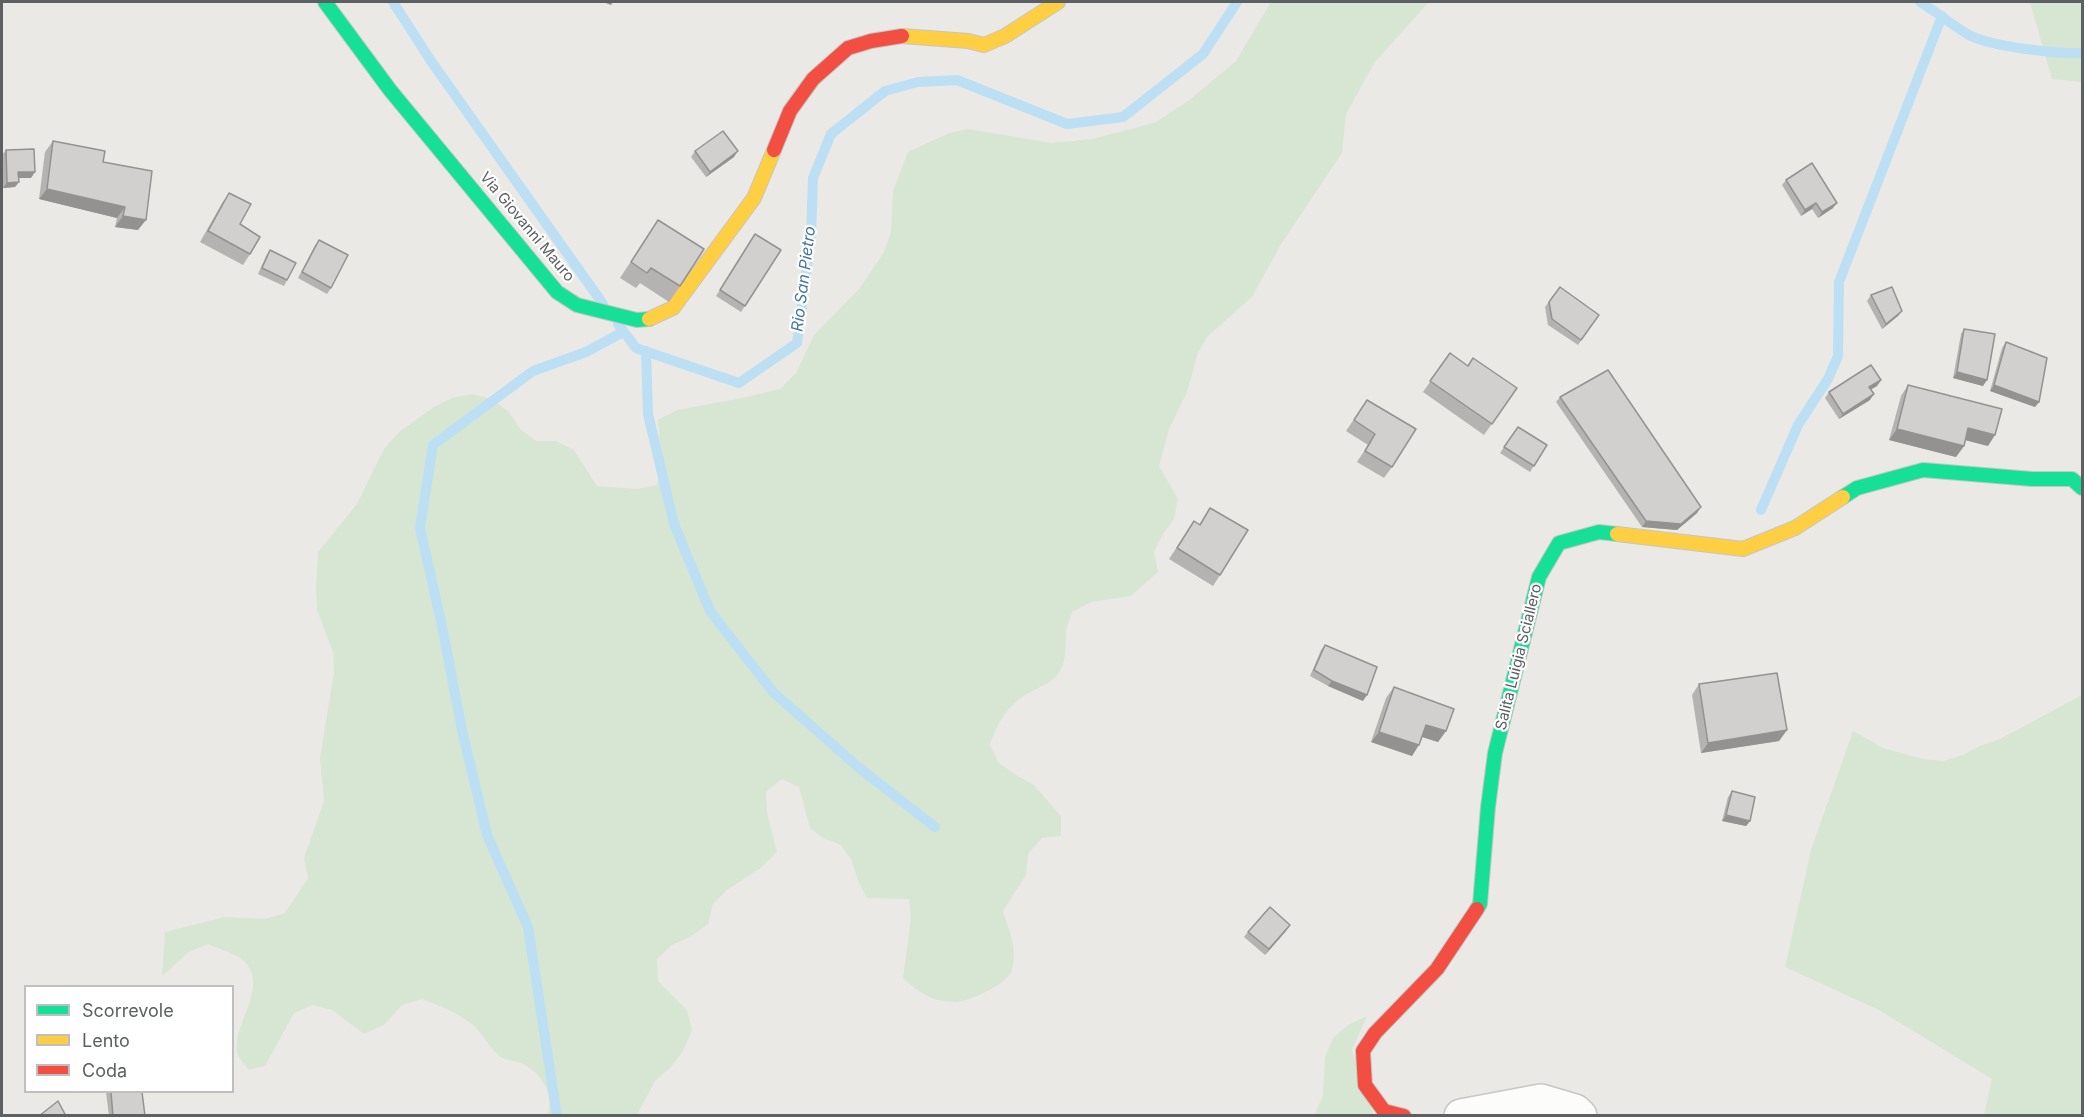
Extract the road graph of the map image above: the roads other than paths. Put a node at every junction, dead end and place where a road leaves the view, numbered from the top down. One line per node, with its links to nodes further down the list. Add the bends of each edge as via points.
1 (325, 2): 2 (street, Via Giovanni Mauro, via 390,90 557,292 577,305 637,320 654,319 673,308 754,198 790,111 813,79 848,48 908,35 984,45)
2 (1058, 2)
3 (2082, 488): 4 (street, Salita Luigia Sciallero, via 2072,479 1923,470 1857,488 1796,528 1743,549 1599,532 1558,543 1539,577 1494,753 1480,904 1437,969 1375,1033 1363,1051 1365,1084 1384,1111)
4 (1404, 1116)
5 (1461, 1116): 6 (street, via 1541,1101)
6 (1580, 1116)

